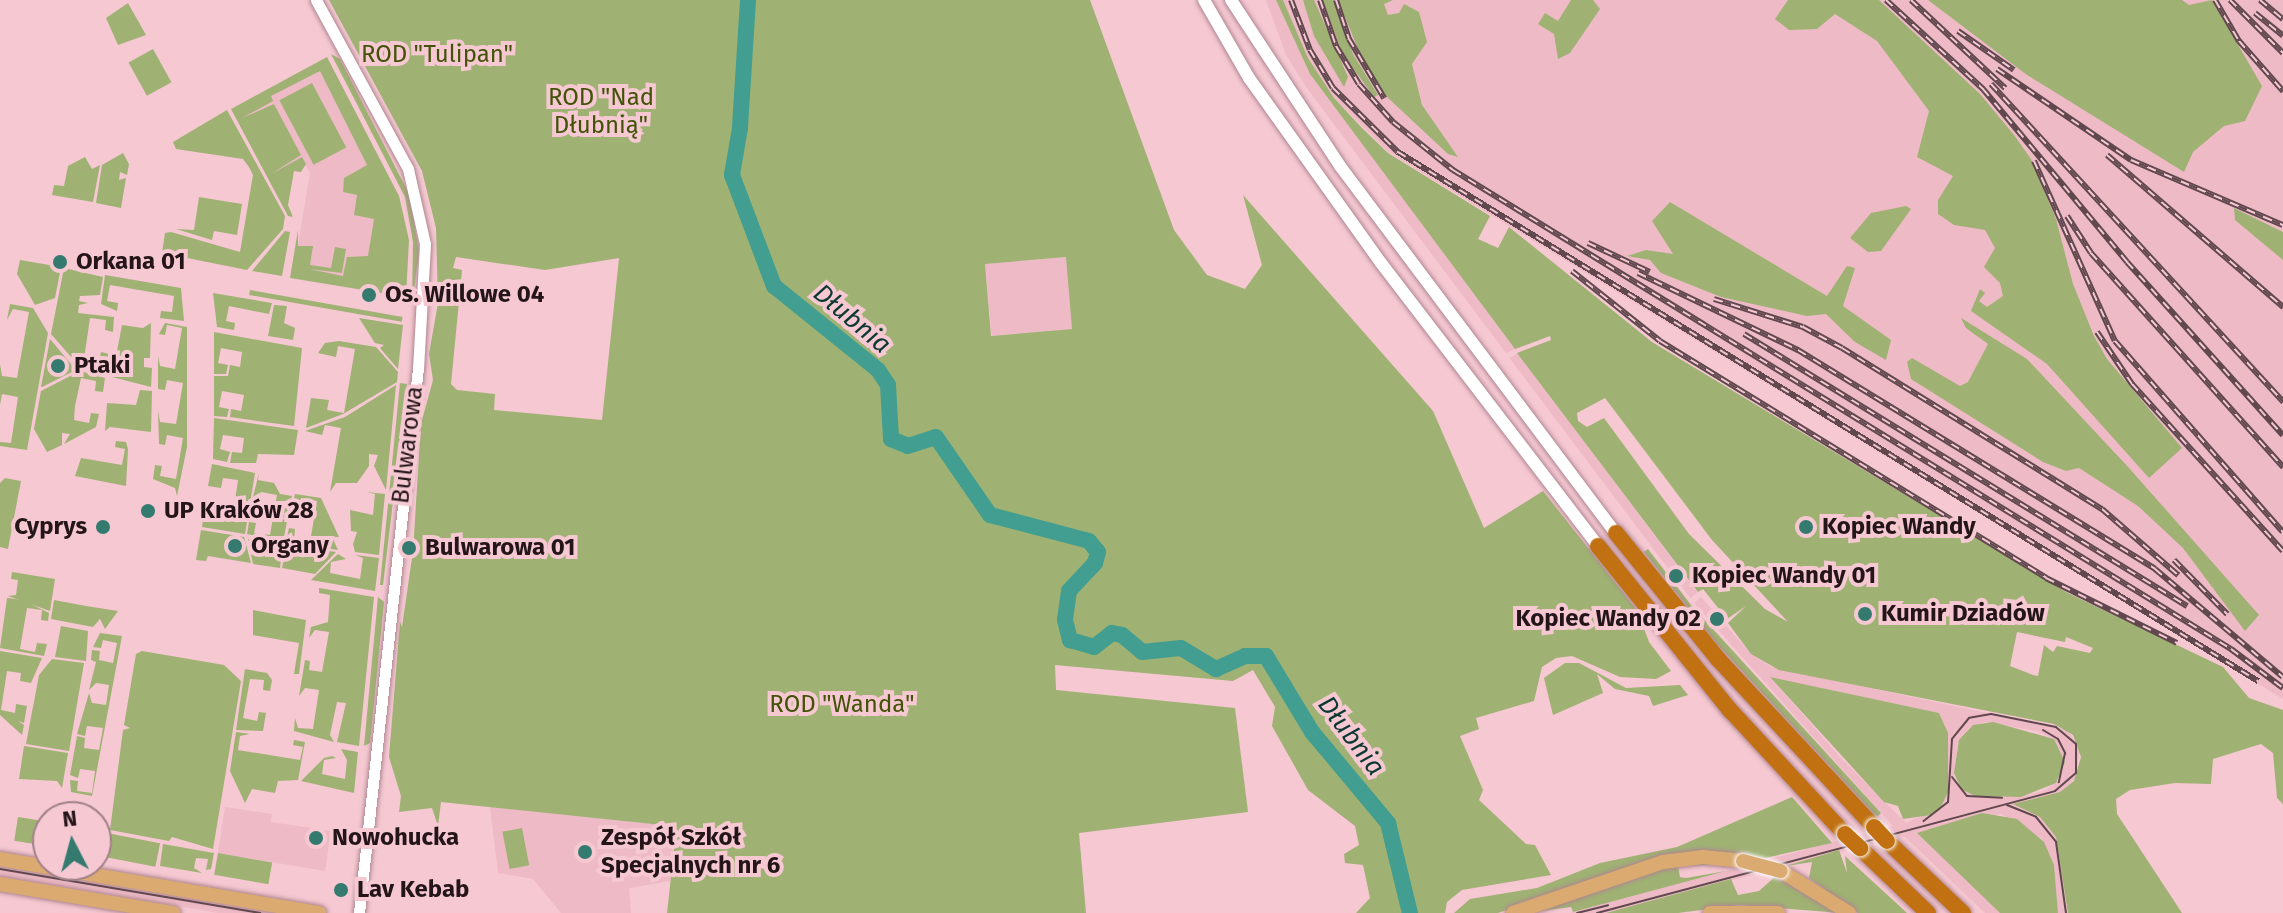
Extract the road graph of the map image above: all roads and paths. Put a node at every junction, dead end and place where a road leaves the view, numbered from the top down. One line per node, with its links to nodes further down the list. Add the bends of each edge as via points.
1 (316, 0): 10 (street, Bulwarowa, via 408,169 425,244 418,368)
2 (1204, 0): 5 (main road, via 1249,78 1355,228)
3 (1231, 0): 4 (main road, via 1333,157)
4 (1616, 533): 16 (highway, bridge, via 1718,659 1887,841)
5 (1598, 546): 15 (highway, bridge, via 1730,710 1845,834)
6 (0, 859): 9 (main road)
7 (0, 884): 8 (main road)
8 (174, 913)
9 (319, 913)
10 (359, 913)
11 (1513, 913): 14 (main road, bridge, via 1663,862 1703,857 1781,871)
12 (1710, 913): 13 (main road)
13 (1778, 913)
14 (1849, 913)
15 (1928, 913)
16 (1963, 913)

